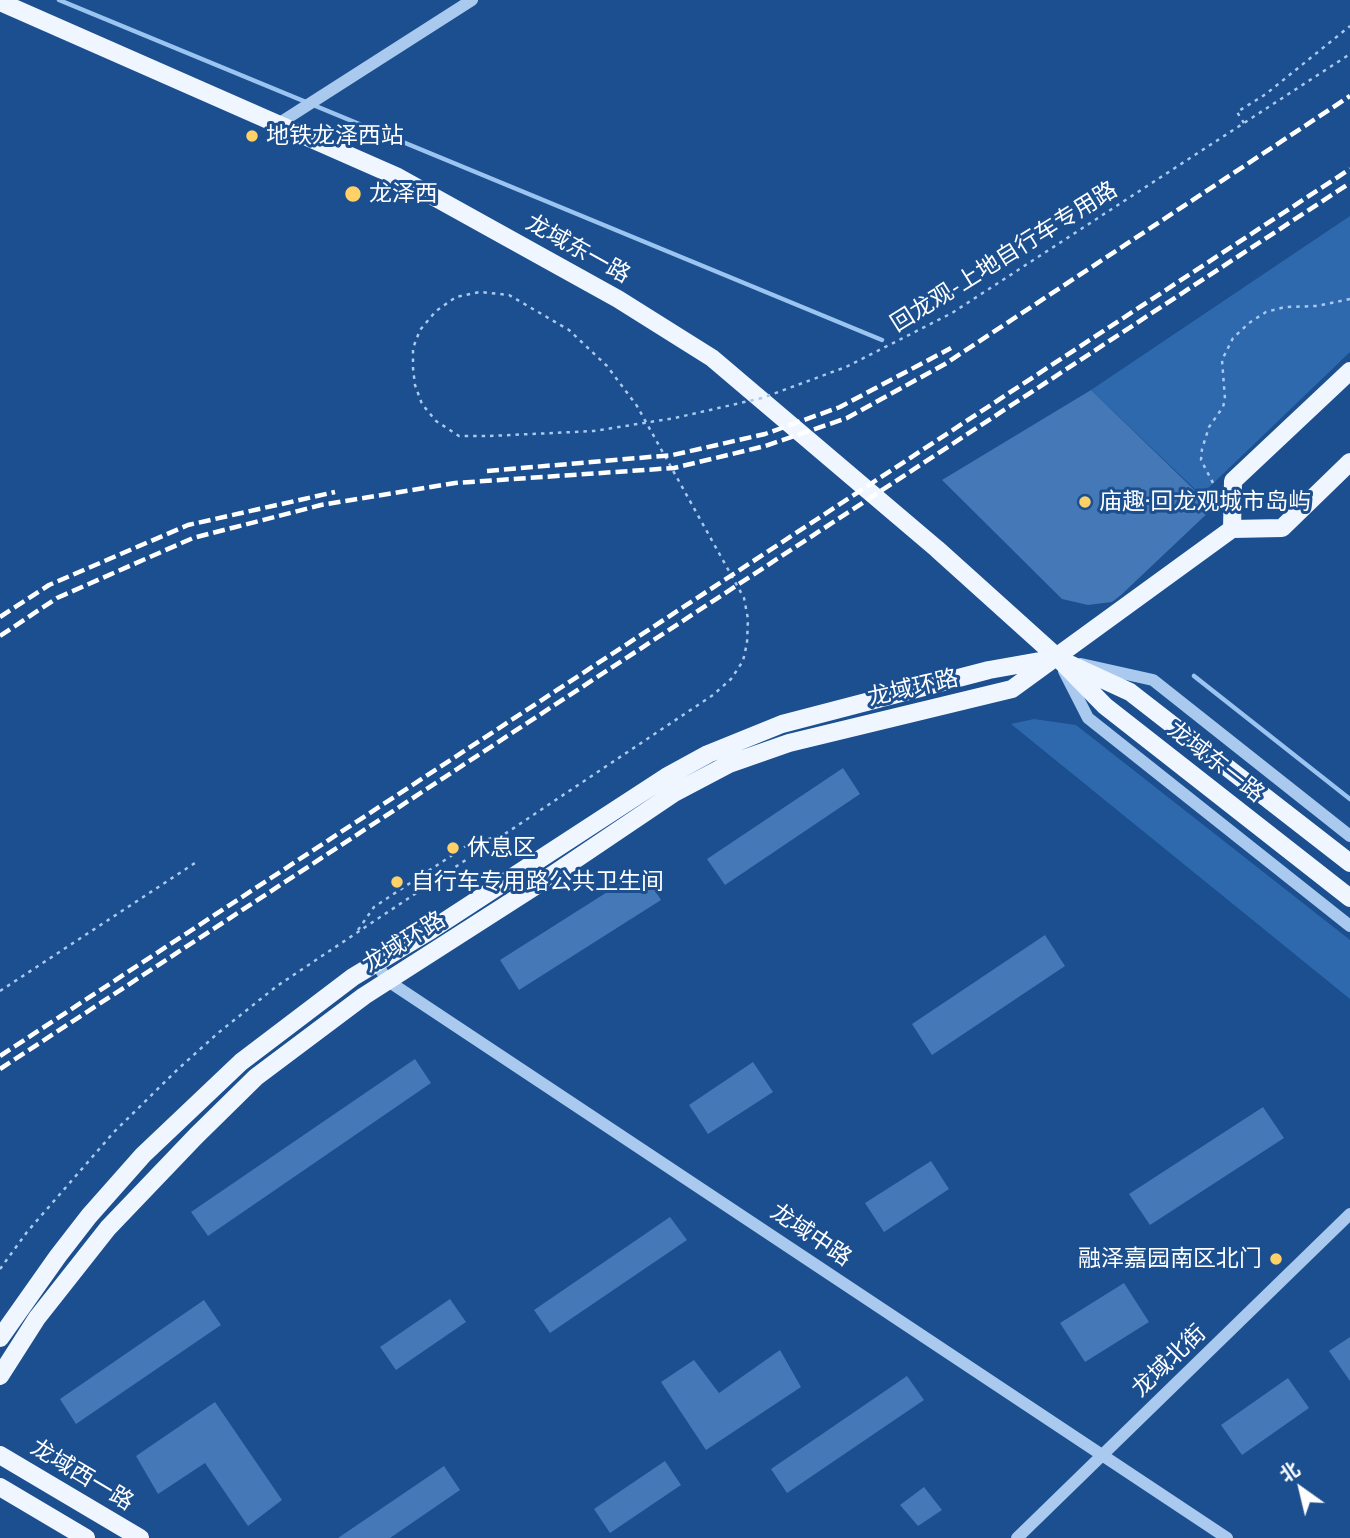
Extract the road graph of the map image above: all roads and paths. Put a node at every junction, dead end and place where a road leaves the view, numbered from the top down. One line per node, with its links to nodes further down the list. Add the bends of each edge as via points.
1 (472, 0): 6 (street)
2 (0, 2): 6 (main road, 龙域东一路)
3 (1350, 26): 5 (path, via 1237,113)
4 (1350, 54): 5 (path, 回龙观-上地自行车专用路, bridge)
5 (1244, 123): 13 (path, 回龙观-上地自行车专用路, bridge, via 951,313 846,367 762,398 675,418 594,431 458,436 436,421 422,404 415,385 413,348 420,330 436,311 456,297 480,292 509,295 569,330 607,366 637,407 738,586 748,619 743,661 713,695)
6 (278, 124): 12 (main road, 龙域东一路, via 398,177 618,299 712,358)
7 (1350, 299): 10 (path, via 1266,313 1233,338 1222,360 1223,407 1209,427 1202,449 1201,460)
8 (1350, 371): 11 (main road, via 1233,481)
9 (1350, 462): 11 (main road, via 1282,528)
10 (1213, 484)
11 (1231, 529): 12 (main road, 龙域环路)
12 (1058, 658): 14 (street, via 1153,680); 16 (main road, 龙域东一路, via 1130,692); 17 (main road, 龙域东一路, via 1105,706); 18 (street, via 1088,718); 20 (main road, 龙域环路, via 989,670 782,724 708,754); 21 (main road, 龙域环路, via 1013,689 789,743 729,764 674,793)
13 (505, 834): 19 (path, 回龙观-上地自行车专用路); 19 (path, via 466,846 374,907)
14 (1350, 836)
15 (198, 861): 22 (path)
16 (1350, 863)
17 (1350, 898)
18 (1350, 926)
19 (356, 933): 24 (path, 回龙观-上地自行车专用路, via 277,986 177,1070 114,1132)
20 (376, 963): 21 (street, 龙域中路); 25 (main road, 龙域环路, via 241,1062 143,1155 66,1246)
21 (388, 981): 26 (main road, 龙域环路, via 256,1077 196,1136 108,1228 37,1318); 27 (street, 龙域中路)
22 (0, 991)
23 (1350, 1214): 27 (street, 龙域北街)
24 (0, 1269)
25 (0, 1338)
26 (0, 1376)
27 (1103, 1454): 32 (street, 龙域北街); 33 (street, 龙域中路)
28 (0, 1455): 31 (main road, 龙域西一路)
29 (0, 1487): 30 (main road)
30 (86, 1538)
31 (140, 1538)
32 (1017, 1538)
33 (1227, 1538)

